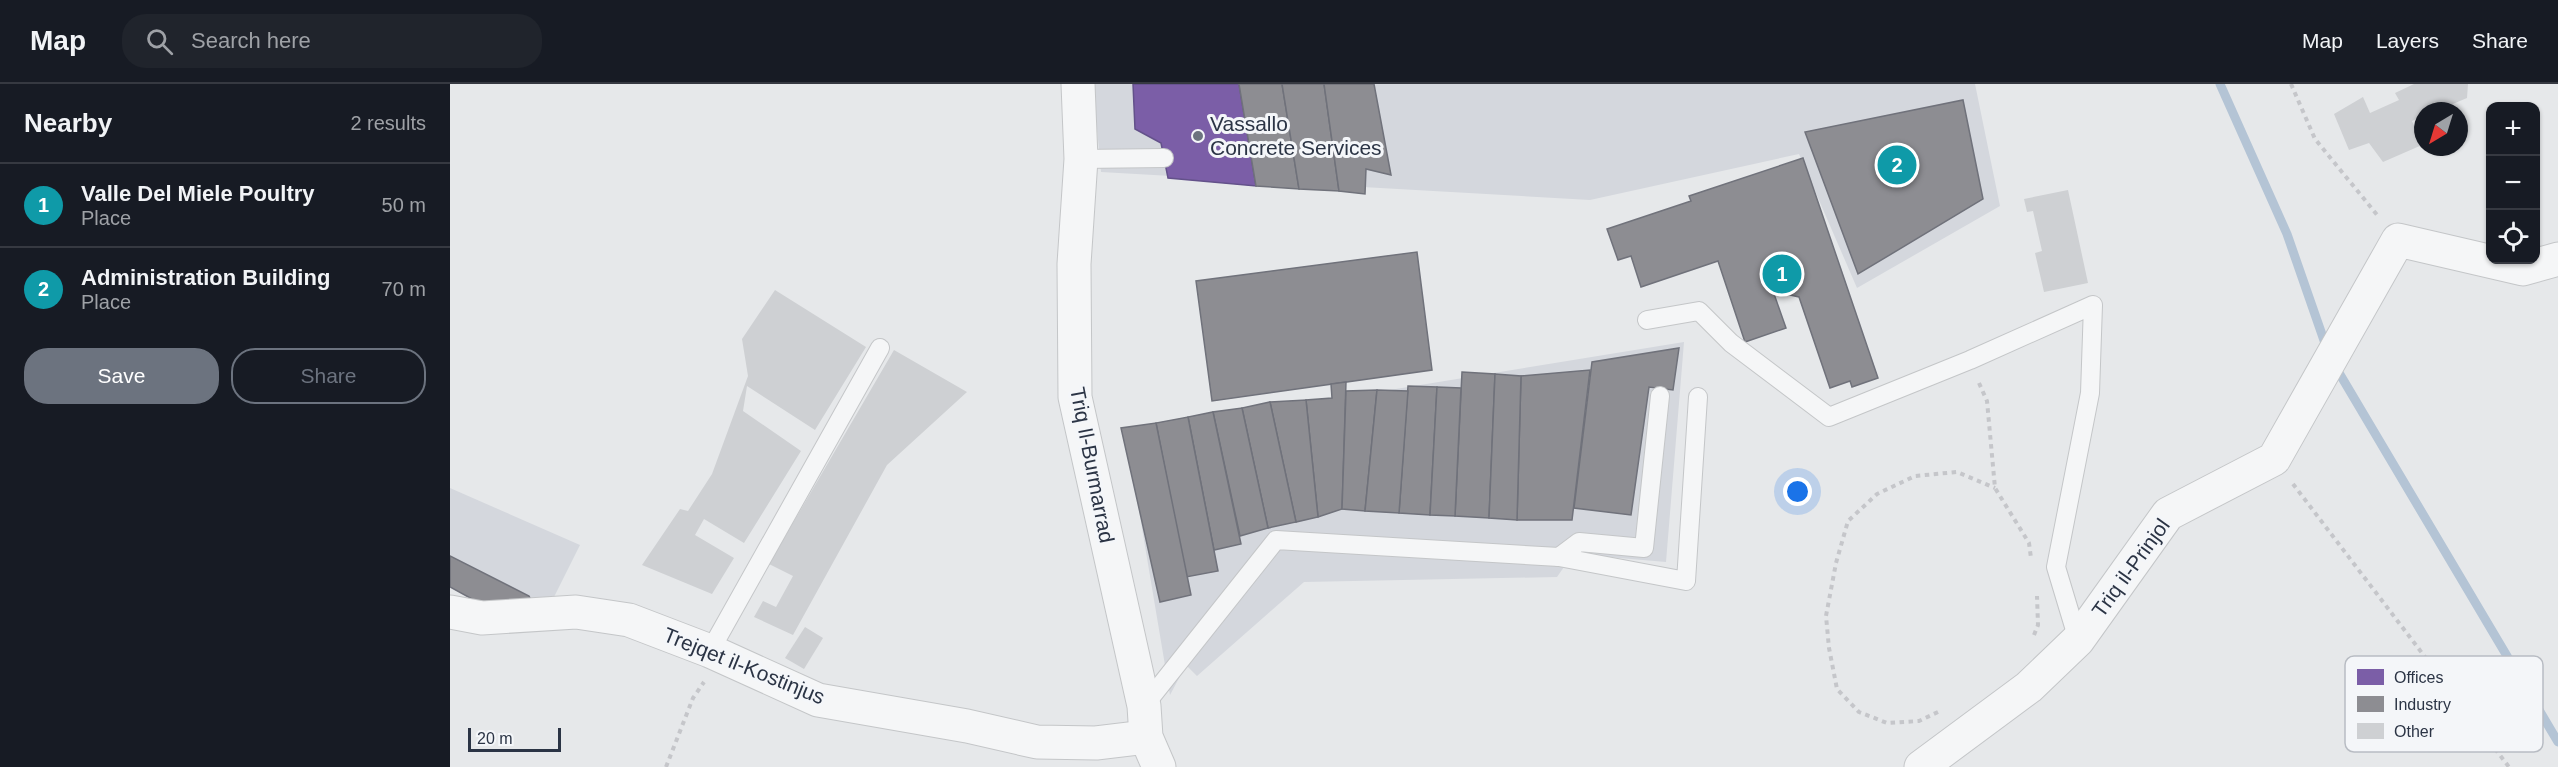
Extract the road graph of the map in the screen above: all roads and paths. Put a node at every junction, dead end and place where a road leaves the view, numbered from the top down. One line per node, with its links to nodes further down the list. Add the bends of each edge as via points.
1 (1078, 84): 3 (street, Triq Il-Burmarrad)
2 (2291, 84): 5 (path, via 2315,139)
3 (1081, 159): 4 (lane); 23 (street, Triq Il-Burmarrad, via 1074,264 1075,397)
4 (1164, 159)
5 (2398, 240): 6 (street, via 2523,269); 12 (street)
6 (2558, 259)
7 (1647, 320): 9 (lane, via 1699,311 1731,343 1828,417)
8 (880, 348): 20 (lane)
9 (1970, 360): 13 (path, via 1986,401); 18 (lane, via 2093,305 2090,393 2056,567)
10 (1660, 396): 14 (lane, via 1644,548 1579,542)
11 (1698, 397): 14 (lane, via 1686,581)
12 (2274, 459): 18 (street, Triq il-Prinjol, via 2168,514); 21 (path)
13 (1995, 488): 15 (path, via 2029,543); 22 (path, via 1958,472 1916,476 1877,494 1848,521 1836,563 1826,616 1837,689 1859,712 1887,723 1919,721)
14 (1559, 557): 23 (lane, via 1276,540)
15 (2032, 563)
16 (2037, 592): 19 (path, via 2038,625)
17 (450, 612): 20 (street, Trejqet il-Kostinjus, via 482,618 576,612 629,620)
18 (2078, 640): 27 (street, Triq il-Prinjol, via 2029,687)
19 (2032, 643)
20 (716, 654): 23 (street, Trejqet il-Kostinjus, via 818,699 1037,742 1096,743); 25 (path, via 693,698)
21 (2424, 656)
22 (1940, 711)
23 (1145, 722): 26 (street, Triq Il-Burmarrad)
24 (2498, 752): 28 (path)
25 (666, 767)
26 (1159, 767)
27 (1921, 767)
28 (2509, 767)

